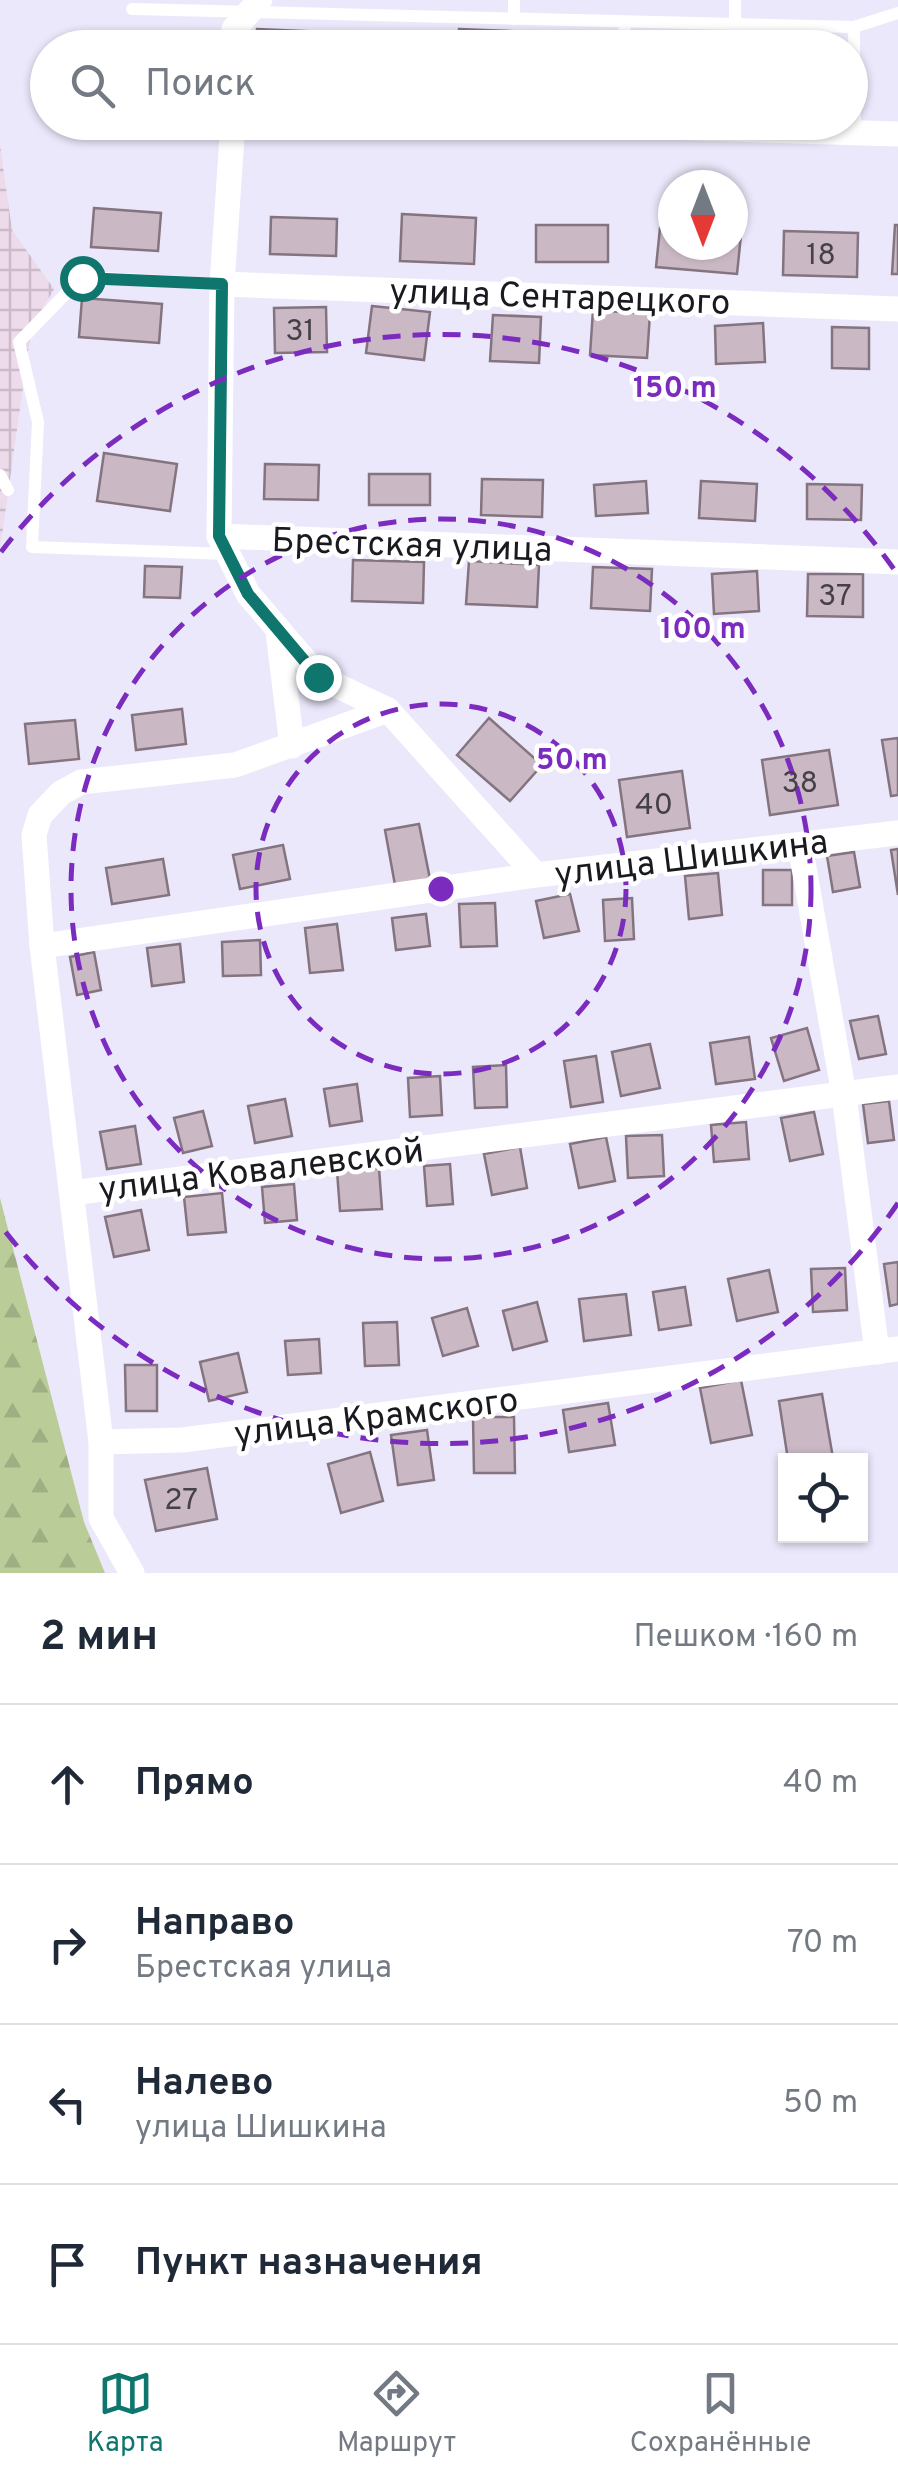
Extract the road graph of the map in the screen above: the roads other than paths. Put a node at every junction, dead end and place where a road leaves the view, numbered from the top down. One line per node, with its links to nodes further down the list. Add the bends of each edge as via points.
1 (514, 0): 6 (lane)
2 (735, 0): 8 (lane)
3 (254, 6): 4 (lane); 6 (lane); 10 (street)
4 (132, 9)
5 (898, 13): 9 (lane)
6 (514, 19): 7 (lane)
7 (625, 22): 8 (lane); 11 (lane)
8 (735, 24): 9 (lane)
9 (854, 27): 12 (lane)
10 (234, 30)
11 (625, 30)
12 (854, 30)
13 (868, 133): 14 (street)
14 (898, 134)
15 (232, 140): 16 (street)
16 (222, 284): 17 (street, улица Сентарецкого); 20 (street); 20 (lane, via 82,278 18,342 38,422 32,547)
17 (898, 309)
18 (0, 475): 19 (lane)
19 (8, 490)
20 (224, 545): 21 (street, Брестская улица); 22 (street, улица Шишкина, via 248,594)
21 (898, 562)
22 (278, 632): 23 (street, улица Шишкина, via 318,677); 24 (street)
23 (388, 710): 24 (street, улица Ковалевской); 27 (street, улица Шишкина)
24 (292, 746): 28 (street, улица Ковалевской, via 234,765 81,782 60,793 40,815 34,835)
25 (898, 833): 26 (street, улица Шишкина)
26 (800, 844): 27 (street, улица Шишкина); 30 (street)
27 (536, 876): 28 (street)
28 (42, 946): 31 (street, улица Ковалевской)
29 (898, 1088): 30 (street, улица Ковалевской)
30 (844, 1095): 31 (street, улица Ковалевской); 32 (street)
31 (72, 1193): 33 (street)
32 (888, 1351): 33 (street, улица Крамского, via 182,1440)
33 (100, 1442): 34 (street, via 101,1518)
34 (132, 1573)

